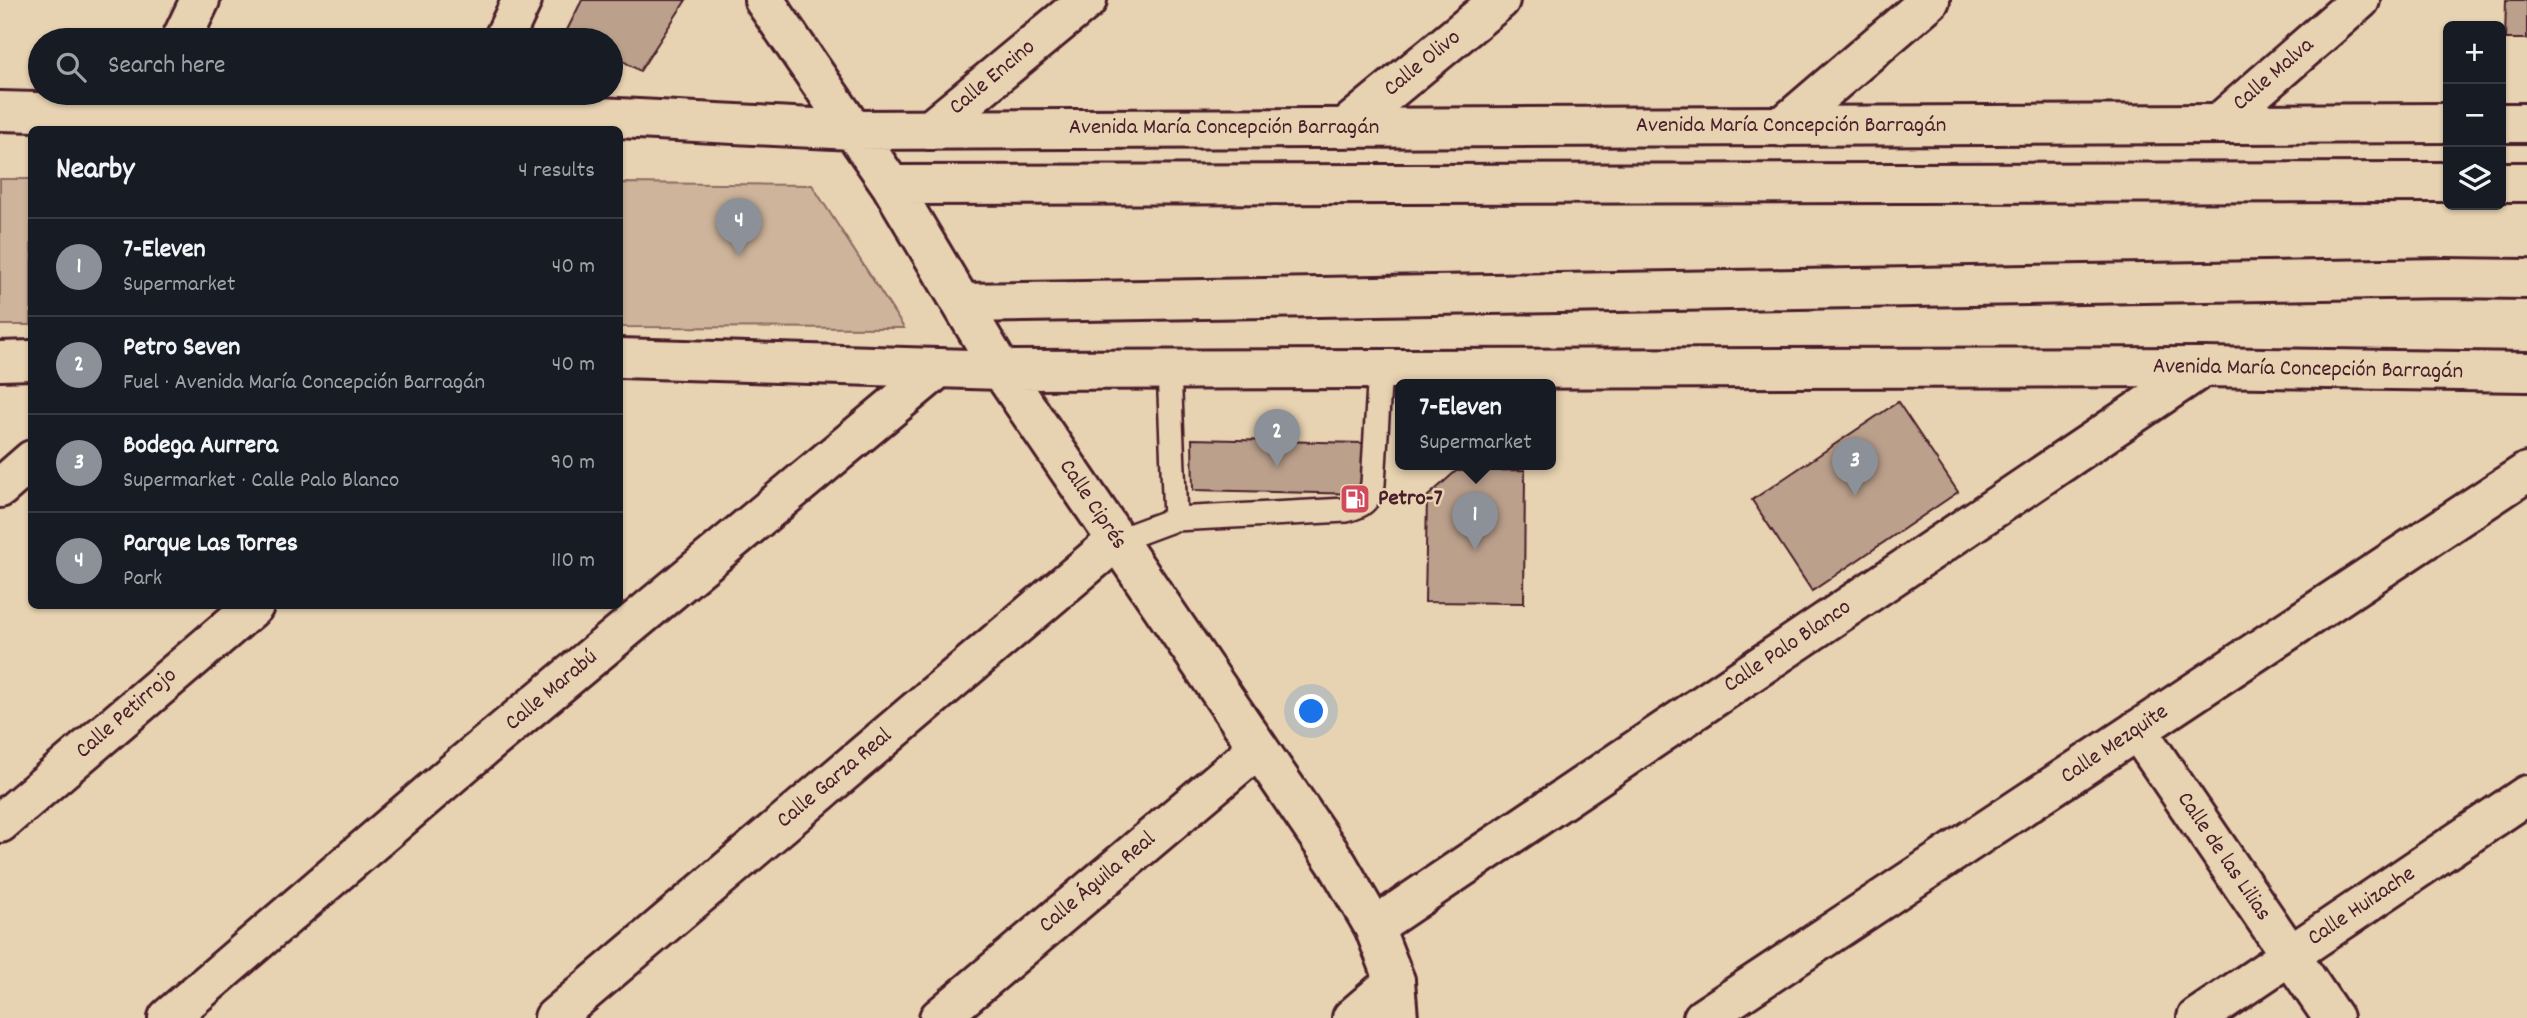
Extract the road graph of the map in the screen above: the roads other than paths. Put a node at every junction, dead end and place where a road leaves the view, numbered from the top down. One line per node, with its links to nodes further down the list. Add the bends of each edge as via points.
1 (200, 0): 8 (street)
2 (522, 0): 9 (street)
3 (764, 0): 19 (street, Calle Ciprés)
4 (1087, 0): 20 (street, Calle Encino)
5 (1500, 0): 17 (street, Calle Olivo)
6 (1930, 0): 18 (street)
7 (2360, 0): 13 (street, Calle Malva)
8 (187, 28)
9 (509, 28)
10 (129, 105): 12 (street, Avenida María Concepción Barragán)
11 (483, 105): 19 (street, Avenida María Concepción Barragán, via 600,117)
12 (0, 111)
13 (2219, 123): 14 (street, Avenida María Concepción Barragán); 18 (street, Avenida María Concepción Barragán)
14 (2443, 123)
15 (2506, 123): 16 (street)
16 (2527, 123)
17 (1346, 127): 18 (street, Avenida María Concepción Barragán); 20 (street, Avenida María Concepción Barragán)
18 (1782, 127)
19 (853, 130): 20 (street, Avenida María Concepción Barragán); 24 (street, Calle Ciprés)
20 (930, 130)
21 (2443, 182): 24 (street)
22 (2506, 182): 23 (street)
23 (2527, 182)
24 (891, 185): 26 (street, Calle Ciprés)
25 (2527, 279): 26 (street)
26 (962, 303): 34 (street, Calle Ciprés)
27 (623, 358): 30 (street, Avenida María Concepción Barragán)
28 (28, 360): 29 (street)
29 (0, 361)
30 (939, 368): 34 (street, Avenida María Concepción Barragán); 49 (street, Calle Marabú, via 467,761)
31 (2203, 368): 33 (street, Avenida María Concepción Barragán); 35 (street, Avenida María Concepción Barragán); 46 (street, Calle Palo Blanco)
32 (1170, 369): 33 (street, Avenida María Concepción Barragán); 34 (street, Avenida María Concepción Barragán); 39 (lane)
33 (1380, 369): 39 (lane, via 1373,484 1365,503 1346,510)
34 (1001, 370): 40 (street, Calle Ciprés)
35 (2527, 372)
36 (28, 464): 38 (street)
37 (2527, 471): 42 (street, Calle Mezquite)
38 (0, 488)
39 (1175, 519): 40 (lane)
40 (1116, 541): 43 (street, Calle Ciprés); 50 (street, Calle Garza Real)
41 (250, 609): 45 (street, Calle Petirrojo)
42 (2137, 730): 47 (street, Calle de las Lilias); 53 (street, Calle Mezquite)
43 (1258, 748): 46 (street, Calle Ciprés, via 1338,865); 51 (street, Calle Águila Real)
44 (2527, 795): 47 (street, Calle Huizache)
45 (0, 822)
46 (1374, 927): 48 (street, Calle Ciprés)
47 (2290, 956): 54 (street, Calle Huizache); 55 (street, Calle de las Lilias)
48 (1397, 1000): 52 (street)
49 (168, 1018)
50 (554, 1018)
51 (939, 1018)
52 (1352, 1018)
53 (1703, 1018)
54 (2197, 1018)
55 (2333, 1018)

